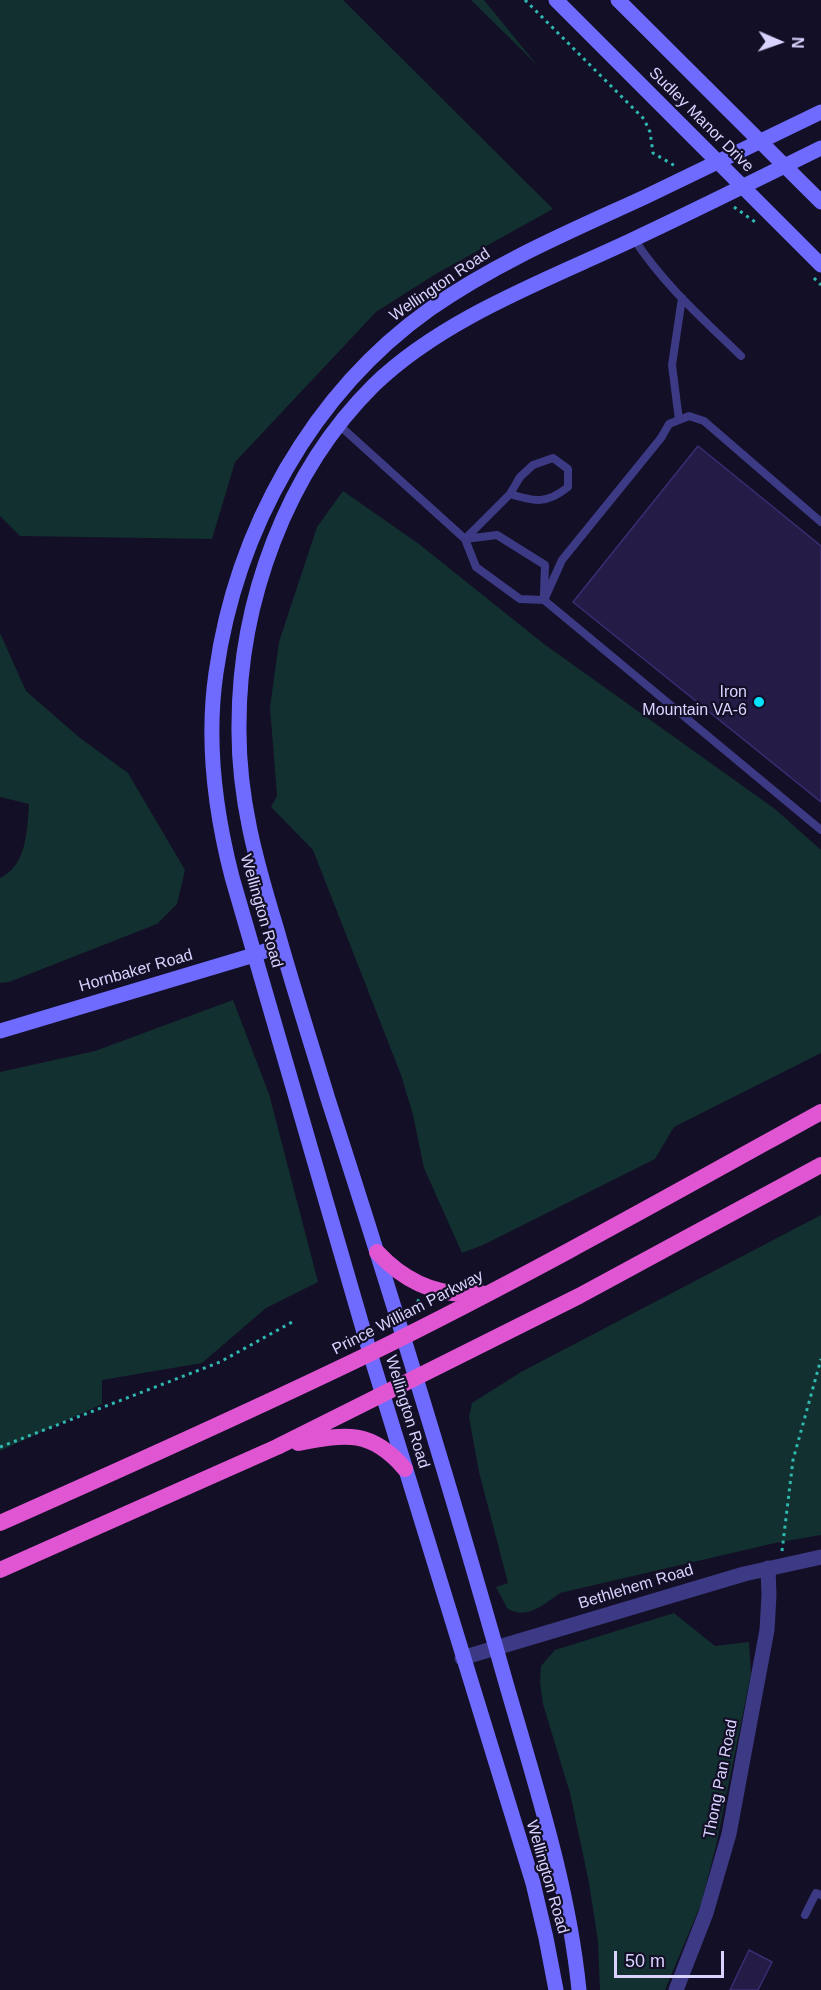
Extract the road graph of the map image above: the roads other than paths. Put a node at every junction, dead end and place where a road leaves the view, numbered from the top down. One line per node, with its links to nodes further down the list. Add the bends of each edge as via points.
1 (556, 0): 6 (main road, Sudley Manor Drive)
2 (618, 0): 4 (main road, Sudley Manor Drive)
3 (821, 112): 4 (main road, Wellington Road)
4 (759, 142): 6 (main road, Wellington Road); 7 (main road, Sudley Manor Drive)
5 (821, 148): 7 (main road, Wellington Road)
6 (718, 163): 8 (main road, Sudley Manor Drive); 22 (main road, Wellington Road, via 511,259 428,311 357,374 316,424 281,477 237,579 226,618 213,711 219,819)
7 (785, 166): 8 (main road, Wellington Road); 9 (main road, Sudley Manor Drive)
8 (742, 187): 10 (main road, Wellington Road); 11 (main road, Sudley Manor Drive)
9 (821, 202)
10 (634, 239): 12 (lane, via 653,268); 15 (main road, Wellington Road, via 540,281 447,331 376,383)
11 (821, 266)
12 (682, 298): 13 (lane); 14 (lane, via 672,365)
13 (741, 356)
14 (679, 420): 17 (lane, via 689,416 704,421); 19 (lane, via 669,424 562,560)
15 (339, 425): 18 (lane); 21 (main road, Wellington Road, via 294,497 274,540 254,603 241,679 240,771 244,807)
16 (510, 494): 16 (lane, via 532,465 553,458 568,469 568,487 555,497 531,501); 18 (lane)
17 (821, 522)
18 (465, 539): 19 (lane, via 476,567 520,599); 19 (lane, via 497,534 545,565)
19 (544, 600): 20 (lane)
20 (821, 830)
21 (281, 945): 22 (main road, Hornbaker Road); 26 (main road, Wellington Road)
22 (254, 956): 23 (main road, Hornbaker Road); 29 (main road, Wellington Road)
23 (0, 1030)
24 (821, 1112): 27 (highway, Prince William Parkway)
25 (821, 1165): 30 (highway, via 579,1296)
26 (377, 1252): 27 (highway, via 398,1272 424,1287 463,1294); 28 (main road, Wellington Road)
27 (490, 1291): 28 (highway, Prince William Parkway)
28 (404, 1336): 29 (highway, Prince William Parkway); 30 (main road, Wellington Road)
29 (370, 1353): 31 (main road, Wellington Road); 34 (highway, Prince William Parkway, via 189,1440)
30 (417, 1378): 31 (highway); 38 (main road, Wellington Road)
31 (382, 1395): 32 (highway); 33 (main road, Wellington Road)
32 (277, 1447): 33 (highway, via 350,1436 380,1446); 37 (highway)
33 (405, 1469): 39 (main road, Wellington Road)
34 (0, 1523)
35 (821, 1557): 36 (street, Bethlehem Road)
36 (774, 1566): 38 (street, Bethlehem Road); 44 (street, Thong Pan Road, via 767,1630 729,1834 706,1913)
37 (0, 1570)
38 (496, 1648): 39 (street, Bethlehem Road); 43 (main road, Wellington Road, via 557,1861)
39 (462, 1658): 42 (main road, Wellington Road, via 532,1883)
40 (821, 1895): 41 (lane, via 816,1893)
41 (806, 1915)
42 (556, 1990)
43 (579, 1990)
44 (676, 1990)

